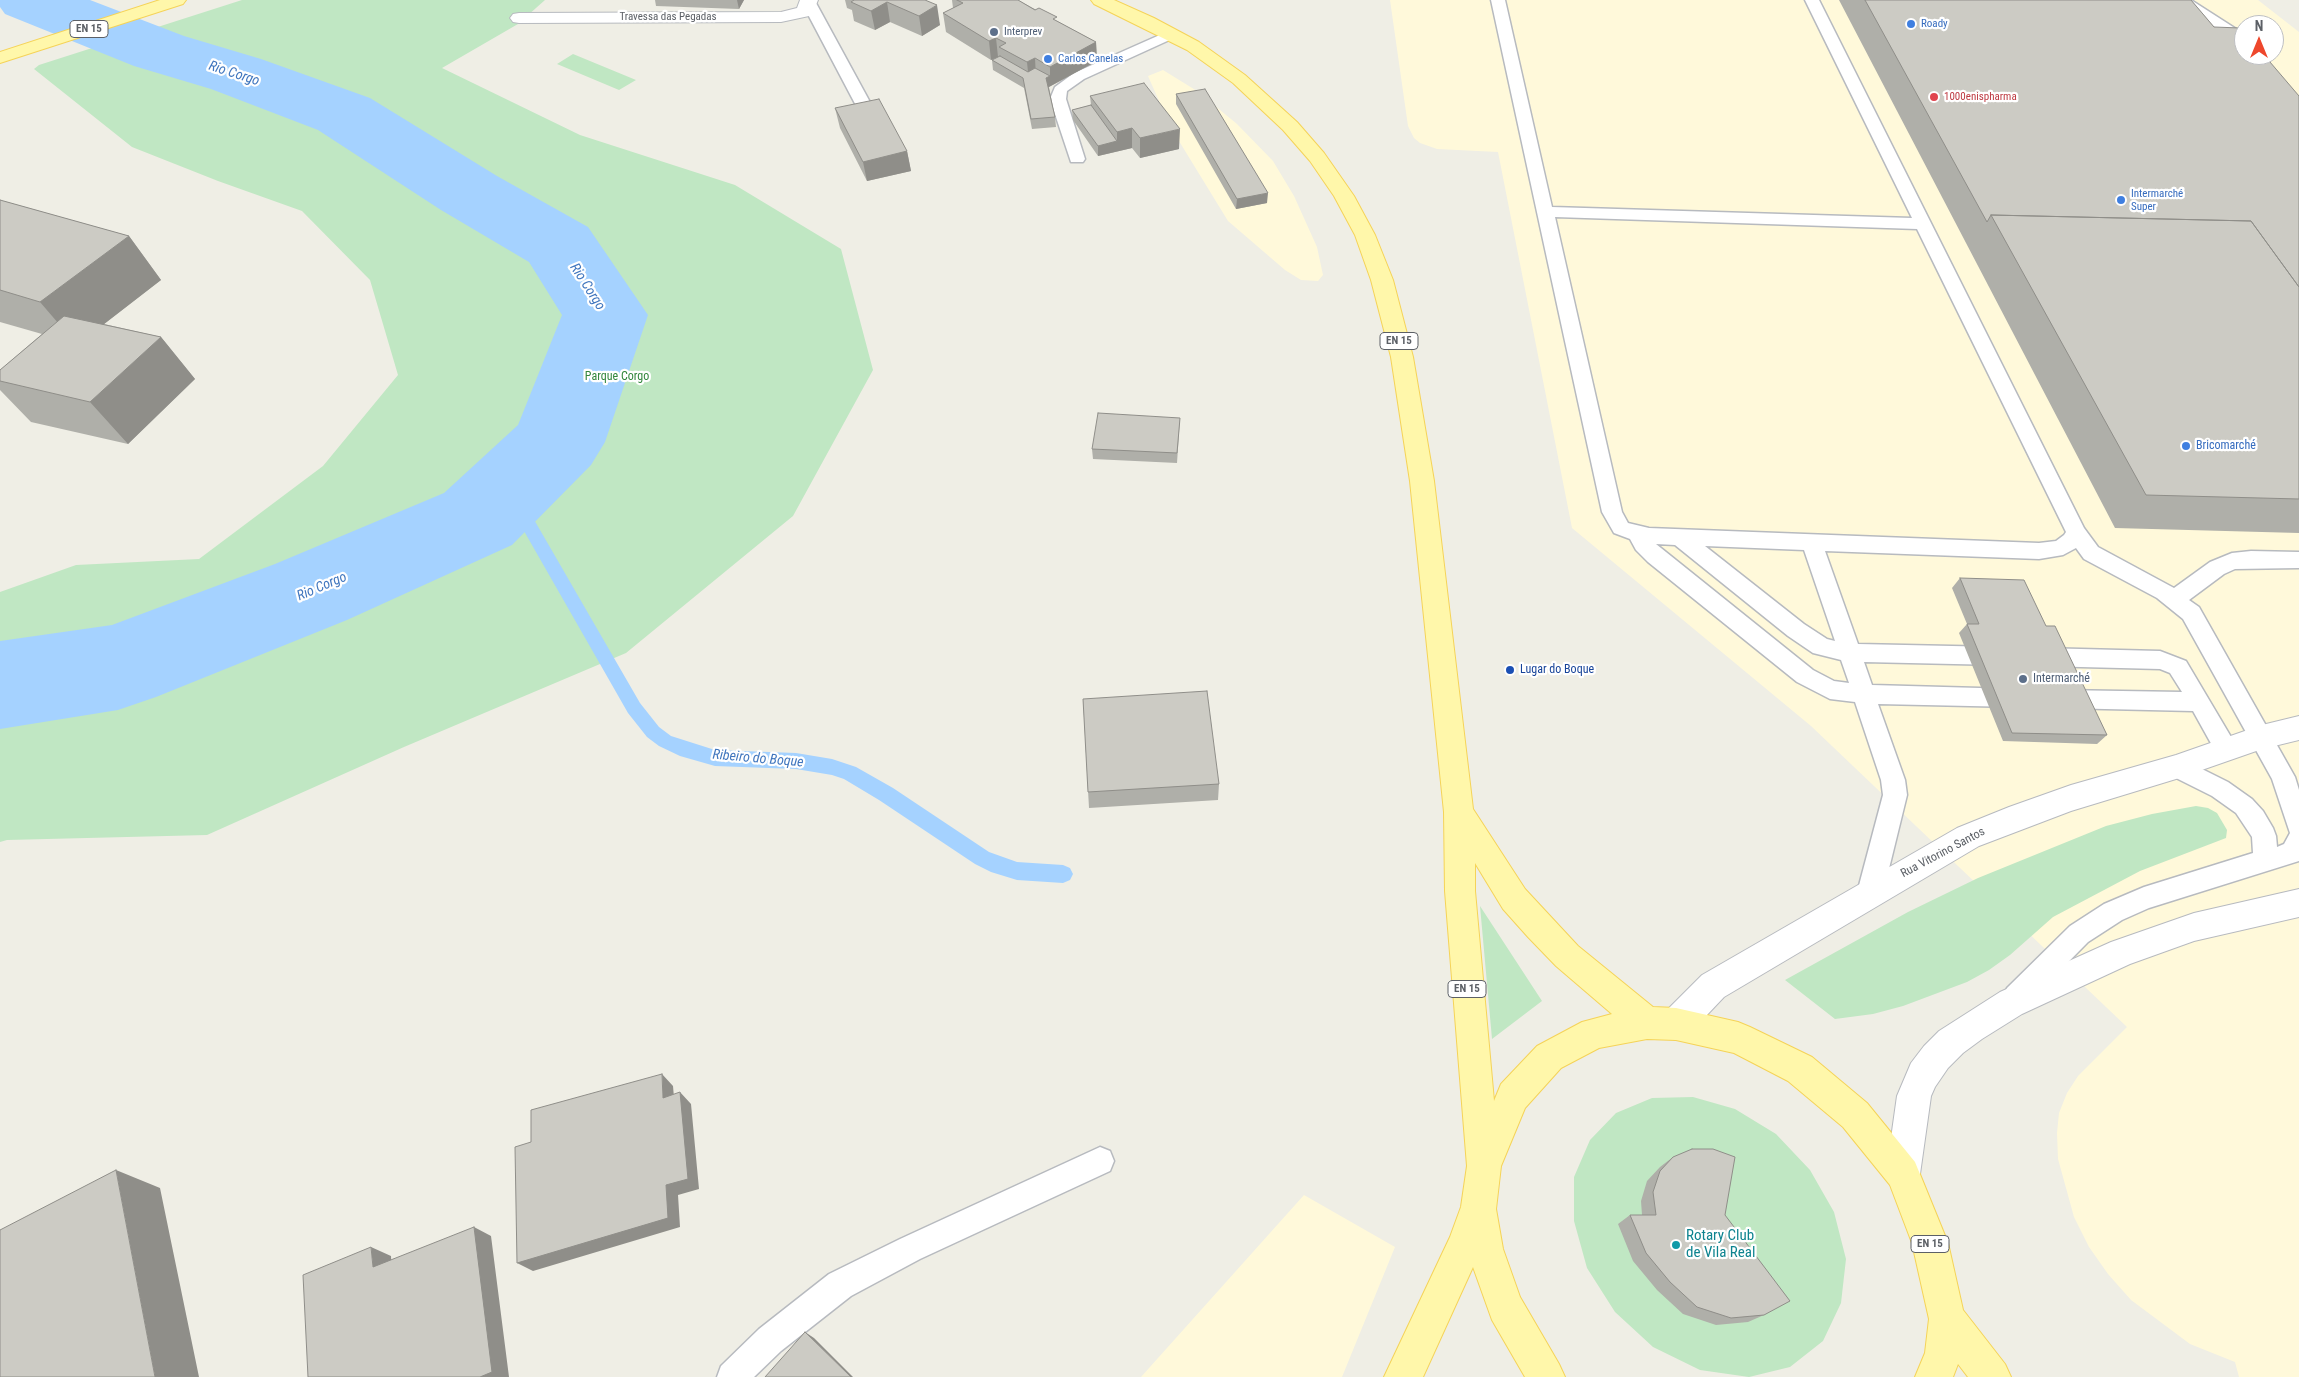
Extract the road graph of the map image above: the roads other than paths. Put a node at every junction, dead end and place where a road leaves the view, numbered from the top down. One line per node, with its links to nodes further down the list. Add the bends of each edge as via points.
1 (177, 0): 10 (main road, EN 15)
2 (1100, 0): 8 (main road, EN 15)
3 (1498, 0): 13 (lane)
4 (1812, 0): 14 (lane)
5 (2181, 0): 9 (lane)
6 (809, 1): 7 (street, Travessa das Pegadas, via 806,10 800,14 781,17); 11 (lane)
7 (519, 18)
8 (1170, 34): 12 (lane, via 1067,82 1060,90 1058,99); 28 (main road, EN 15, via 1193,46 1239,79 1304,141 1344,196 1377,265 1402,357 1422,481)
9 (2234, 34)
10 (0, 58)
11 (869, 116)
12 (1078, 159)
13 (1545, 212): 14 (lane); 16 (lane, via 1612,512 1621,528)
14 (1924, 224): 15 (lane)
15 (2076, 532): 18 (lane, via 2063,547 2046,551); 20 (lane, via 2091,553)
16 (1637, 534): 17 (lane); 22 (lane, via 1655,556 1813,681 1830,690)
17 (1678, 536): 18 (lane); 21 (lane, via 1812,641 1830,650)
18 (1812, 542): 21 (lane)
19 (2299, 560): 20 (lane, via 2232,561)
20 (2176, 598): 25 (lane, via 2197,620)
21 (1850, 653): 22 (lane); 23 (lane, via 2160,660 2181,671)
22 (1865, 694): 23 (lane); 32 (lane, via 1890,768 1895,795)
23 (2200, 702): 26 (lane)
24 (2299, 728): 25 (street, Rua Vitorino Santos)
25 (2262, 737): 26 (street, Rua Vitorino Santos); 29 (lane, via 2288,788)
26 (2226, 749): 27 (street, Rua Vitorino Santos)
27 (2176, 767): 31 (lane, via 2220,789 2244,806 2254,818 2266,846 2265,855); 32 (street, Rua Vitorino Santos, via 2062,801 1994,826 1968,837)
28 (1459, 812): 35 (main road, EN 15, via 1514,899 1539,927 1568,956); 37 (main road, EN 15, via 1460,891)
29 (2299, 827)
30 (2299, 840): 31 (lane, via 2292,853)
31 (2252, 865): 34 (lane, via 2144,898 2107,916 2072,940)
32 (1870, 893): 35 (street, Rua Vitorino Santos, via 1714,986)
33 (2299, 903): 34 (street, via 2161,937)
34 (2010, 1004): 38 (street, via 1951,1042 1923,1075 1914,1096)
35 (1661, 1023): 37 (main road, EN 15, via 1594,1033 1549,1057 1513,1096); 38 (main road, EN 15, via 1738,1038 1800,1069 1855,1115)
36 (1100, 1161): 41 (lane, via 910,1249 840,1286 770,1340)
37 (1484, 1166): 39 (main road, EN 15)
38 (1902, 1174): 40 (main road, EN 15, via 1930,1243)
39 (1479, 1207): 42 (main road); 43 (main road, EN 15, via 1485,1249 1505,1307)
40 (1947, 1319): 44 (main road, EN 15, via 1944,1353); 45 (main road, EN 15)
41 (732, 1377)
42 (1403, 1377)
43 (1546, 1377)
44 (1934, 1377)
45 (1992, 1377)

